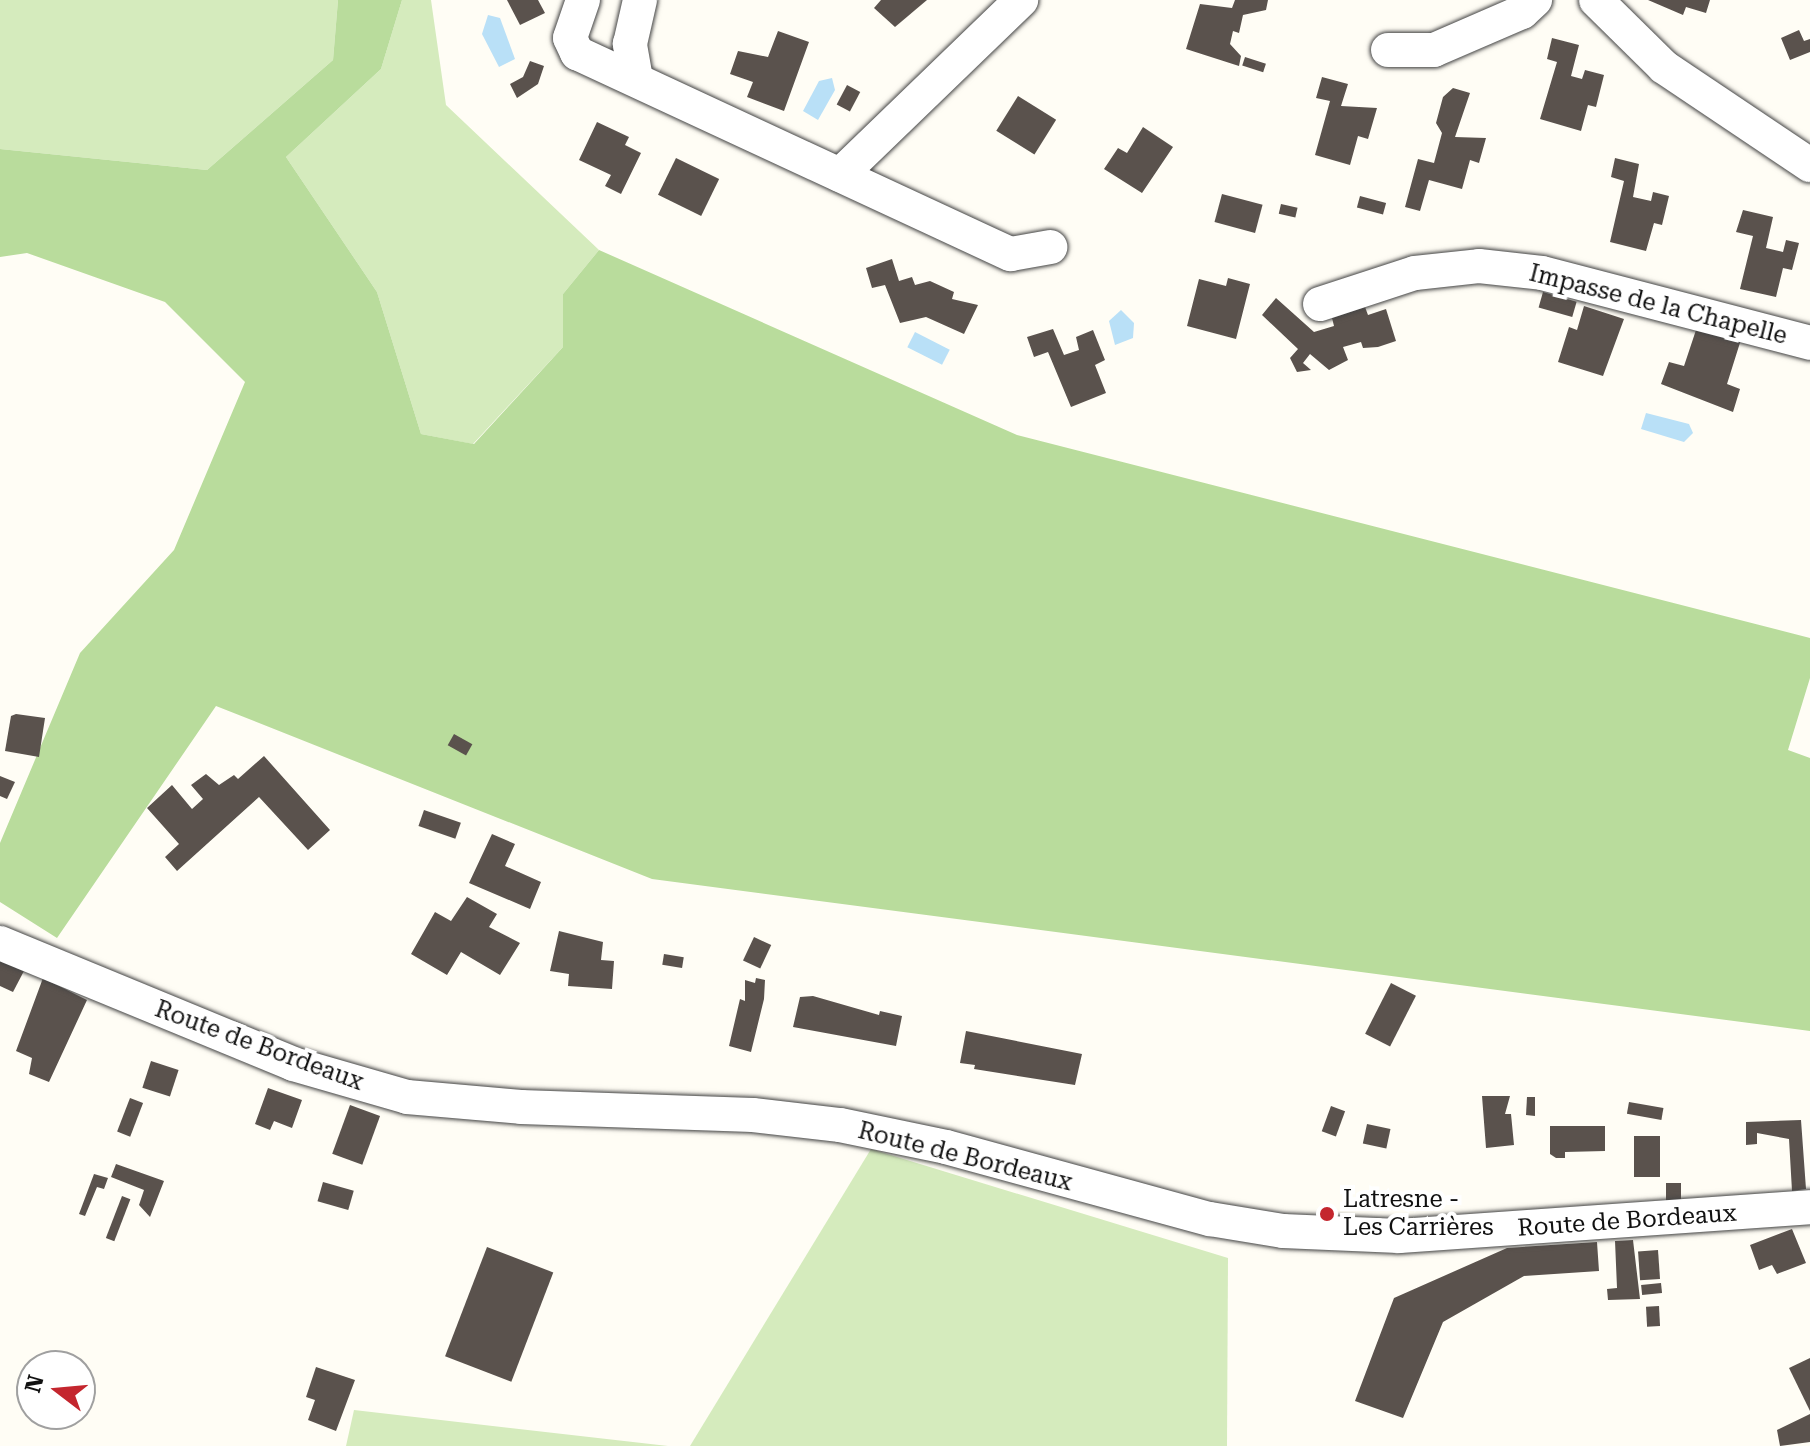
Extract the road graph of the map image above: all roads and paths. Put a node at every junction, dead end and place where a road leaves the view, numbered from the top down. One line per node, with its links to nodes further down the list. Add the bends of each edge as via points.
1 (583, 0): 7 (street, via 570,38 577,53)
2 (640, 0): 7 (street, via 630,44)
3 (1021, 0): 9 (street)
4 (1535, 0): 6 (street, via 1522,12 1434,50)
5 (1596, 0): 8 (street, via 1664,67)
6 (1388, 50)
7 (636, 79): 9 (street)
8 (1810, 165)
9 (840, 175): 10 (street, via 1011,254)
10 (1050, 247)
11 (1320, 304): 12 (street, Impasse de la Chapelle, via 1415,273 1479,266 1542,273)
12 (1810, 343)
13 (0, 943): 14 (street, Route de Bordeaux, via 293,1064 407,1097 521,1107 753,1115 840,1125 946,1147 1210,1219 1283,1231 1399,1236)
14 (1810, 1207)

